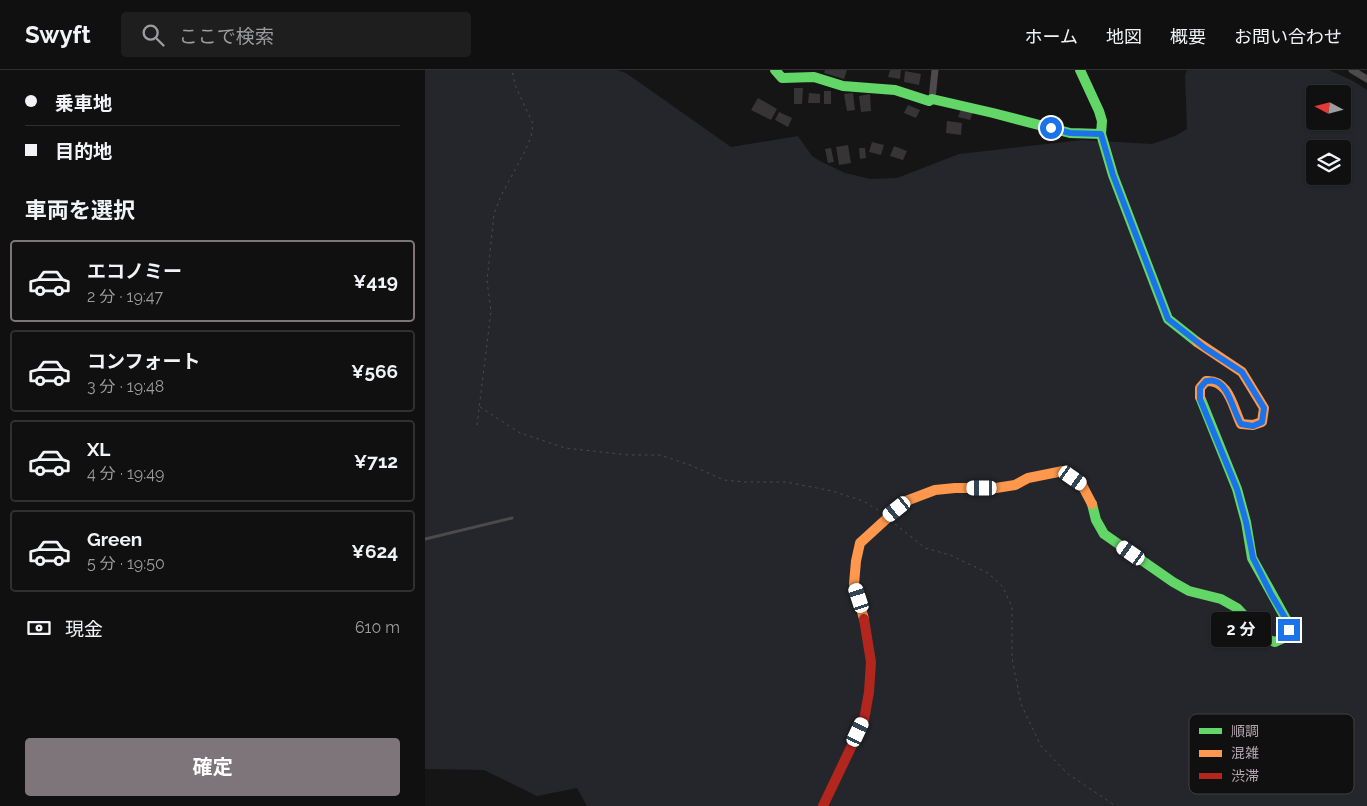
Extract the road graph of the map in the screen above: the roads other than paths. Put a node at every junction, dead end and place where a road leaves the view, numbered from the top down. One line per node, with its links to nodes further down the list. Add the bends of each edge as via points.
1 (775, 70): 6 (street, via 782,78 814,77 843,86 895,90 929,101)
2 (935, 70): 6 (street)
3 (1080, 70): 7 (street, via 1099,111)
4 (1352, 70): 5 (street)
5 (1367, 78)
6 (933, 99): 7 (street, via 1070,133)
7 (1101, 134): 10 (street, via 1113,175 1168,319 1242,372 1264,408 1262,422 1253,426 1241,424 1222,385 1215,380 1206,381 1200,388 1200,399 1237,489 1253,558 1289,630 1286,637 1275,642 1266,639 1237,608 1221,599 1189,591 1104,534 1082,485 1063,471 996,488 935,490 906,501 860,543 854,584 863,612 871,662 869,692 864,720)
8 (512, 518): 9 (lane)
9 (425, 539)
10 (823, 806)

